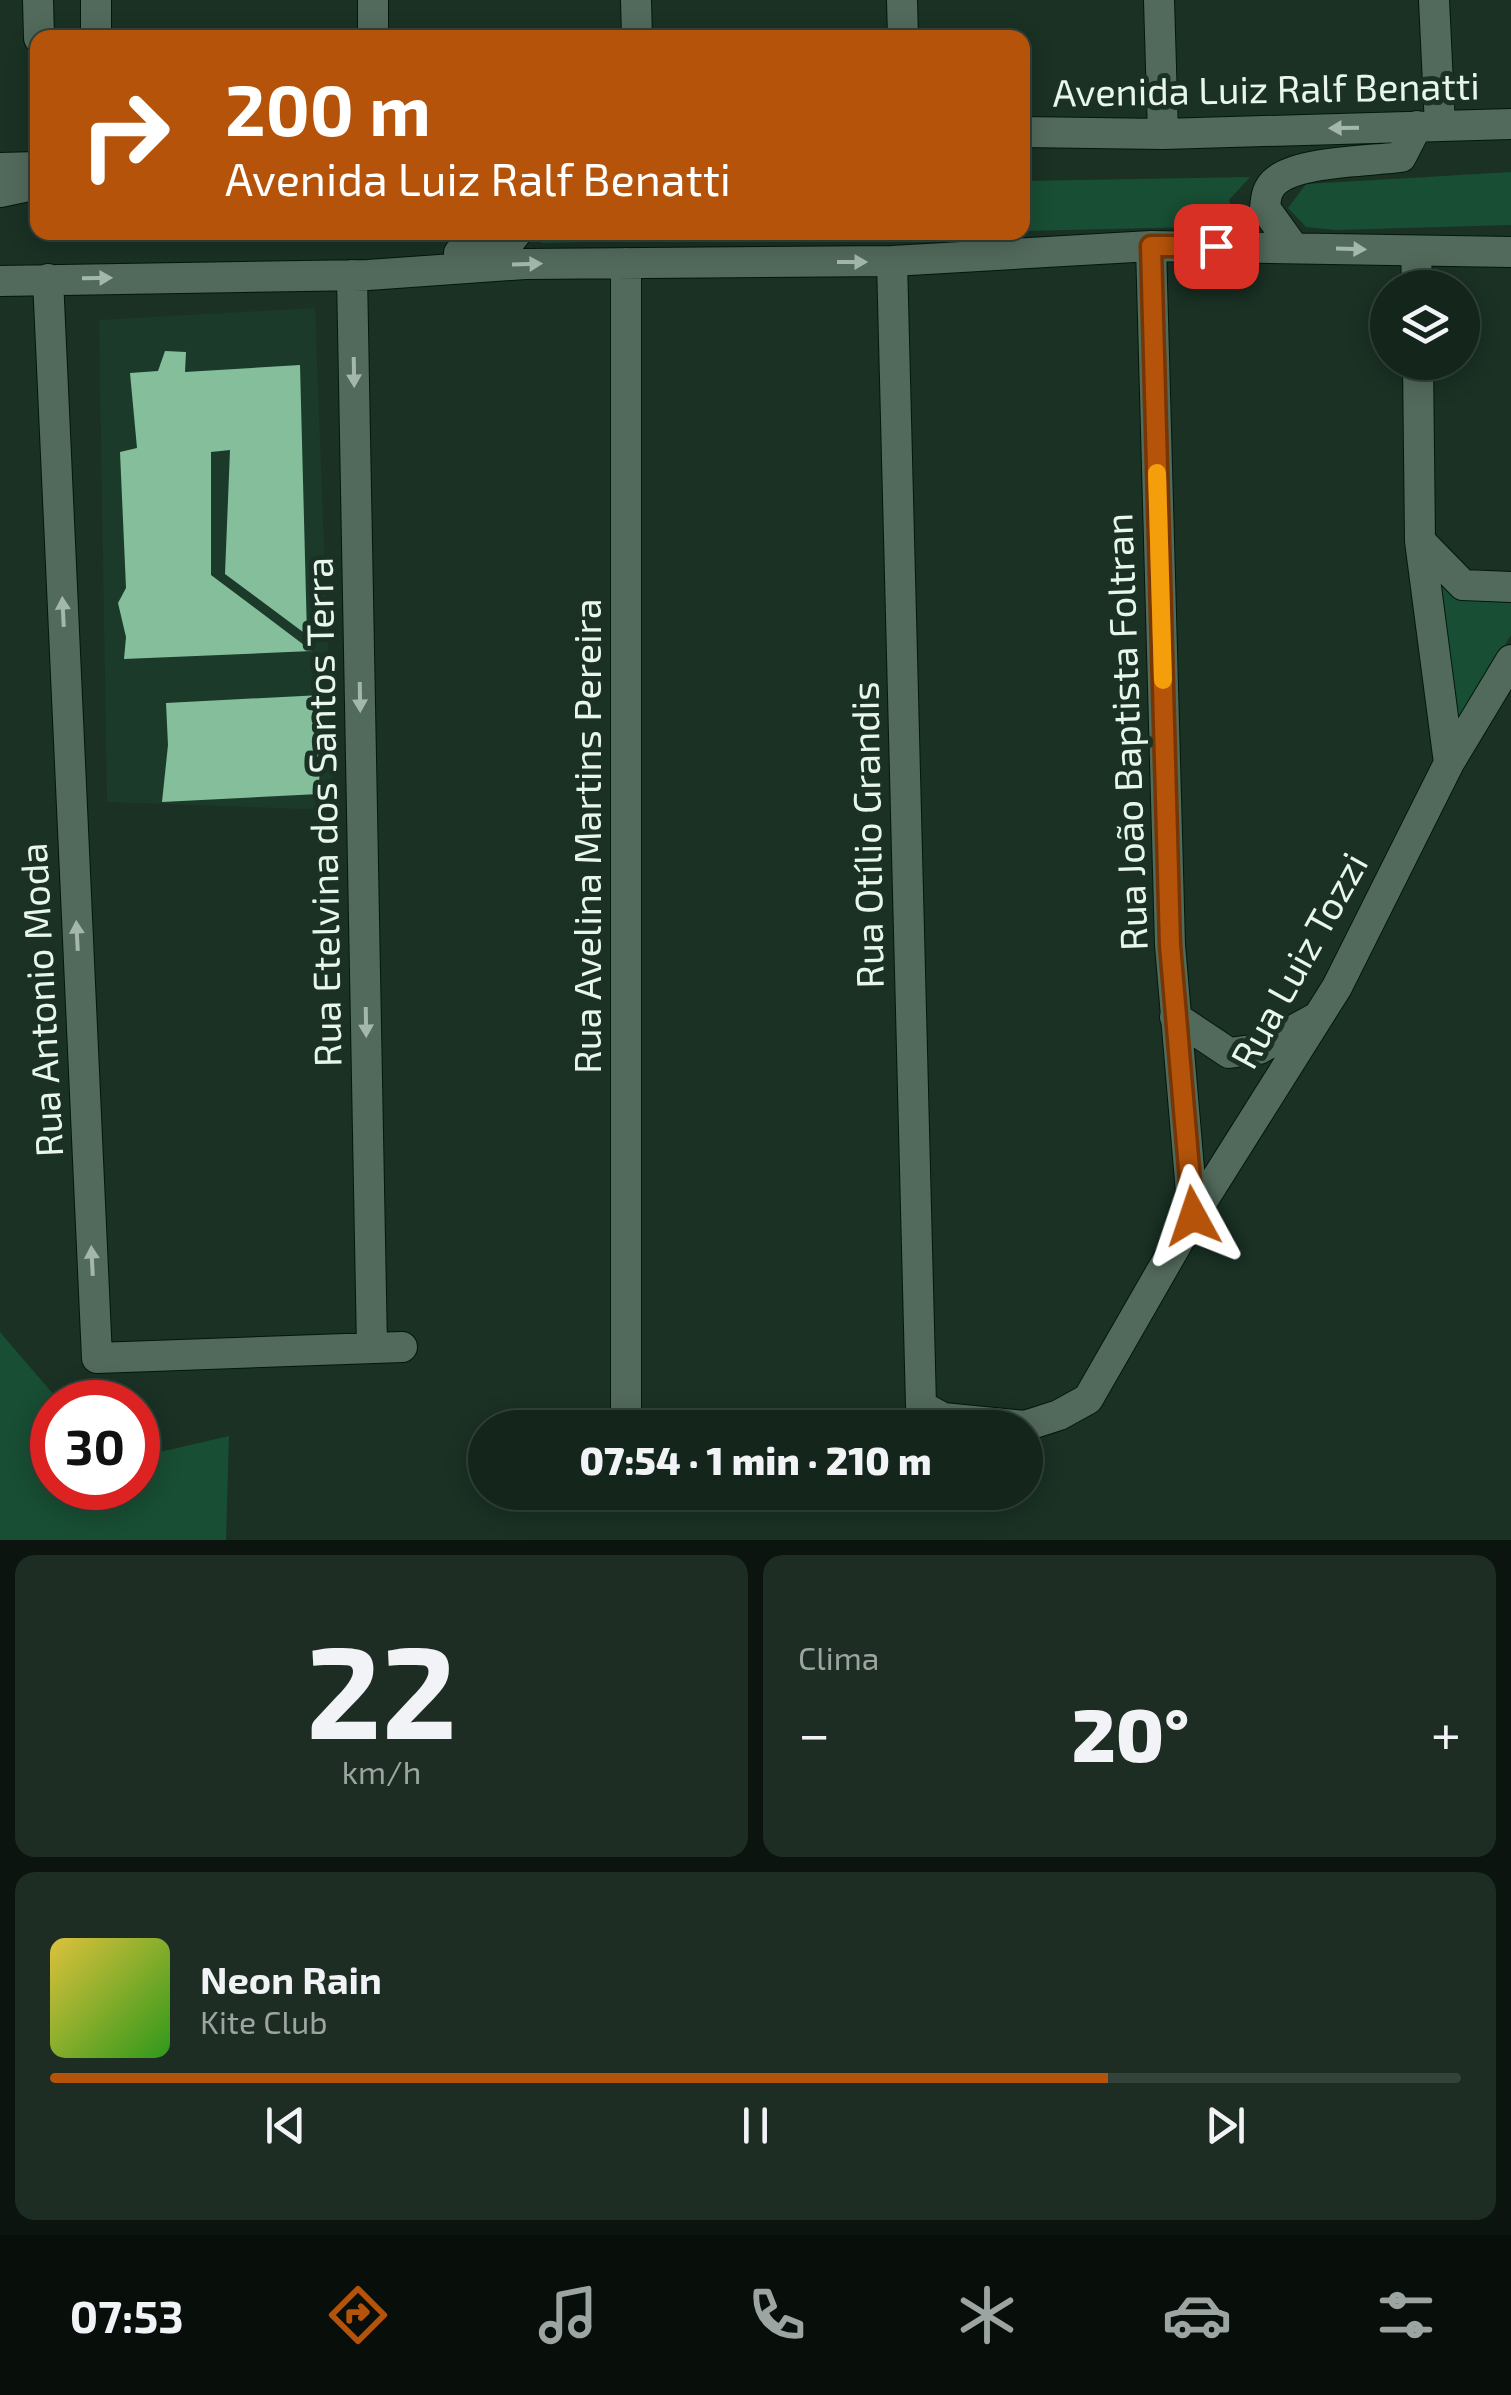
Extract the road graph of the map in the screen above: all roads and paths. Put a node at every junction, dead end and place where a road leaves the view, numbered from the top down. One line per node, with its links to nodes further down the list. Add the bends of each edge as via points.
1 (38, 0): 8 (street)
2 (96, 0): 9 (street)
3 (372, 0): 10 (street)
4 (636, 0): 11 (street)
5 (902, 0): 12 (street)
6 (1159, 0): 16 (street)
7 (1434, 0): 14 (street)
8 (39, 30)
9 (96, 30)
10 (373, 30)
11 (637, 30)
12 (904, 30)
13 (1511, 124): 14 (street, Avenida Luiz Ralf Benatti)
14 (1429, 126): 16 (street, Avenida Luiz Ralf Benatti, one-way to 16); 23 (street, via 1401,157 1278,179 1265,208)
15 (1030, 132): 16 (street, Avenida Luiz Ralf Benatti)
16 (1162, 134)
17 (30, 167): 18 (street)
18 (0, 168)
19 (30, 186): 20 (street)
20 (0, 192)
21 (511, 240): 29 (street)
22 (1151, 246): 23 (street); 26 (street); 38 (street, Rua João Baptista Foltran)
23 (1293, 247): 24 (street, one-way to 24)
24 (1416, 251): 25 (street); 28 (street)
25 (1511, 252)
26 (892, 262): 27 (street, one-way to 26); 41 (street, Rua Otílio Grandis, via 920,1406 943,1418 1025,1426)
27 (626, 263): 29 (street, one-way to 27); 42 (street, Rua Avelina Martins Pereira)
28 (1417, 270)
29 (360, 275): 30 (street, one-way to 29); 40 (street, Rua Etelvina dos Santos Terra, one-way to 40, via 387,1348)
30 (48, 278): 31 (street); 40 (street, Rua Antonio Moda, one-way to 30)
31 (0, 281)
32 (1418, 380): 33 (street)
33 (1420, 541): 34 (street, via 1463,585); 36 (street)
34 (1511, 587)
35 (1511, 660): 36 (street, Rua Luiz Tozzi)
36 (1450, 763): 37 (street, Rua Luiz Tozzi)
37 (1318, 1016): 38 (street, via 1259,1049 1230,1053); 39 (street, Rua Luiz Tozzi)
38 (1176, 1018): 39 (street, Rua João Baptista Foltran)
39 (1193, 1216): 41 (street, Rua Luiz Tozzi)
40 (96, 1358)
41 (1088, 1399)
42 (626, 1409)

